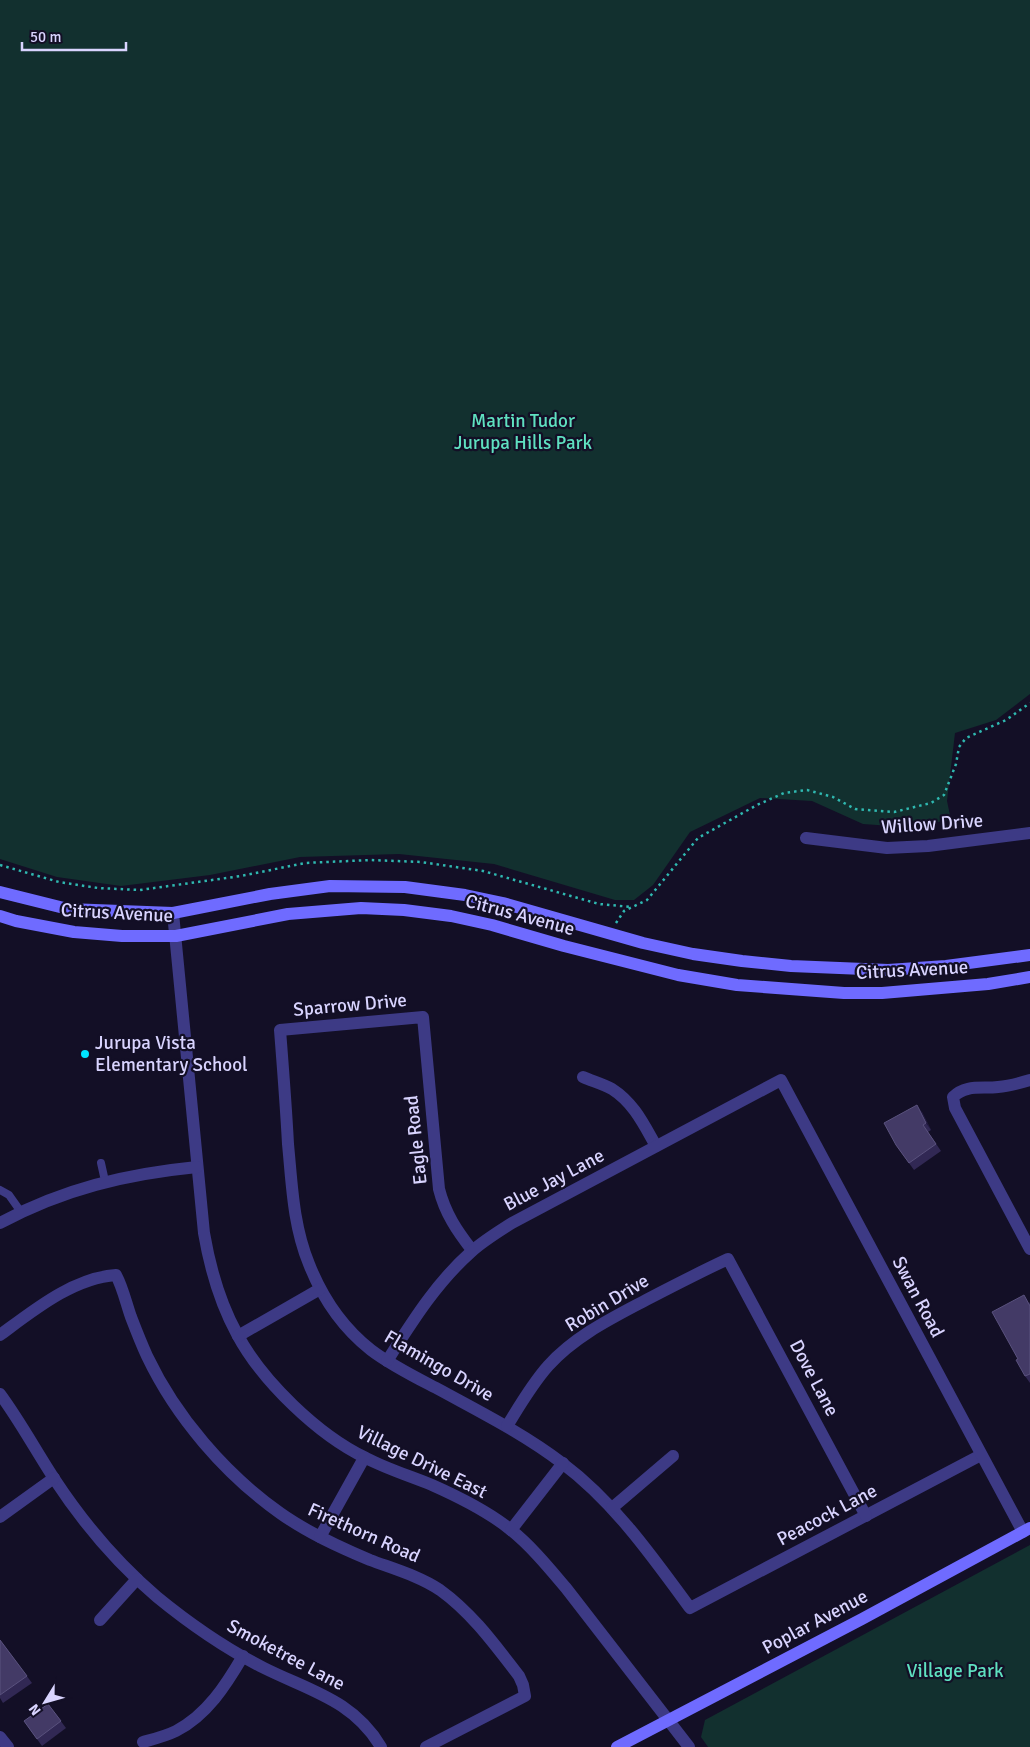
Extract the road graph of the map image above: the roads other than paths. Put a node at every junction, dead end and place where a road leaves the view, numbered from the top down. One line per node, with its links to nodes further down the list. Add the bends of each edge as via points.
1 (1030, 834): 2 (street, Willow Drive, via 887,848)
2 (806, 838)
3 (0, 892): 4 (street, Citrus Avenue, via 68,909)
4 (173, 913): 6 (street, Village Drive East); 7 (street, Citrus Avenue, via 330,886 391,886 503,903 643,943 742,961 888,970)
5 (0, 916): 6 (street, Citrus Avenue, via 74,932)
6 (176, 936): 8 (street, Citrus Avenue, via 288,914 361,908 404,910 492,925 678,975 737,985 882,993); 16 (street, Village Drive East)
7 (1030, 955)
8 (1030, 977)
9 (423, 1017): 10 (street, Sparrow Drive); 22 (street, Eagle Road, via 439,1189 448,1216)
10 (280, 1030): 24 (street, Flamingo Drive, via 296,1222)
11 (582, 1077): 14 (street, via 610,1088 624,1098)
12 (781, 1080): 14 (street, Blue Jay Lane); 30 (street, Swan Road)
13 (1030, 1080): 21 (street, via 998,1087 967,1088 953,1097 955,1108)
14 (656, 1146): 22 (street, Blue Jay Lane, via 512,1223)
15 (101, 1163): 17 (lane)
16 (197, 1167): 17 (street); 26 (street, Village Drive East, via 208,1257)
17 (105, 1181): 19 (street)
18 (0, 1190): 19 (lane)
19 (21, 1212): 20 (street)
20 (0, 1223)
21 (1030, 1249)
22 (472, 1250): 27 (street, Blue Jay Lane, via 442,1280)
23 (728, 1259): 29 (street, Robin Drive, via 612,1318 575,1342 549,1365); 36 (street, Dove Lane)
24 (320, 1289): 26 (street); 27 (street, Flamingo Drive, via 355,1335)
25 (0, 1335): 40 (street, Firethorn Road, via 81,1283 116,1274 157,1377 203,1442 266,1503)
26 (238, 1336): 32 (street, Village Drive East, via 270,1380 292,1403 327,1435)
27 (387, 1361): 29 (street, Flamingo Drive)
28 (0, 1394): 34 (street, Smoketree Lane)
29 (507, 1426): 33 (street, Flamingo Drive)
30 (981, 1455): 36 (street, Peacock Lane); 39 (street, Swan Road)
31 (673, 1456): 35 (street)
32 (364, 1458): 38 (street, Village Drive East, via 455,1496); 40 (street)
33 (563, 1463): 35 (street, Flamingo Drive); 38 (street)
34 (54, 1478): 37 (street); 41 (street, Smoketree Lane, via 98,1540)
35 (612, 1508): 42 (street, Flamingo Drive)
36 (866, 1516): 42 (street, Peacock Lane)
37 (0, 1517)
38 (511, 1530): 45 (street, Village Drive East, via 556,1576)
39 (1026, 1530): 45 (street, Poplar Avenue)
40 (320, 1537): 50 (street, Firethorn Road, via 422,1580 452,1599 476,1622 519,1676 525,1696)
41 (137, 1580): 43 (street); 44 (street, Smoketree Lane, via 177,1613)
42 (690, 1608)
43 (100, 1620)
44 (243, 1656): 47 (street, via 227,1684 206,1708 177,1730); 49 (street, Smoketree Lane, via 339,1703 367,1727)
45 (668, 1720): 51 (street, Poplar Avenue); 52 (street, Village Drive East)
46 (0, 1737): 48 (street)
47 (143, 1742)
48 (8, 1747)
49 (381, 1747)
50 (426, 1747)
51 (618, 1747)
52 (689, 1747)

